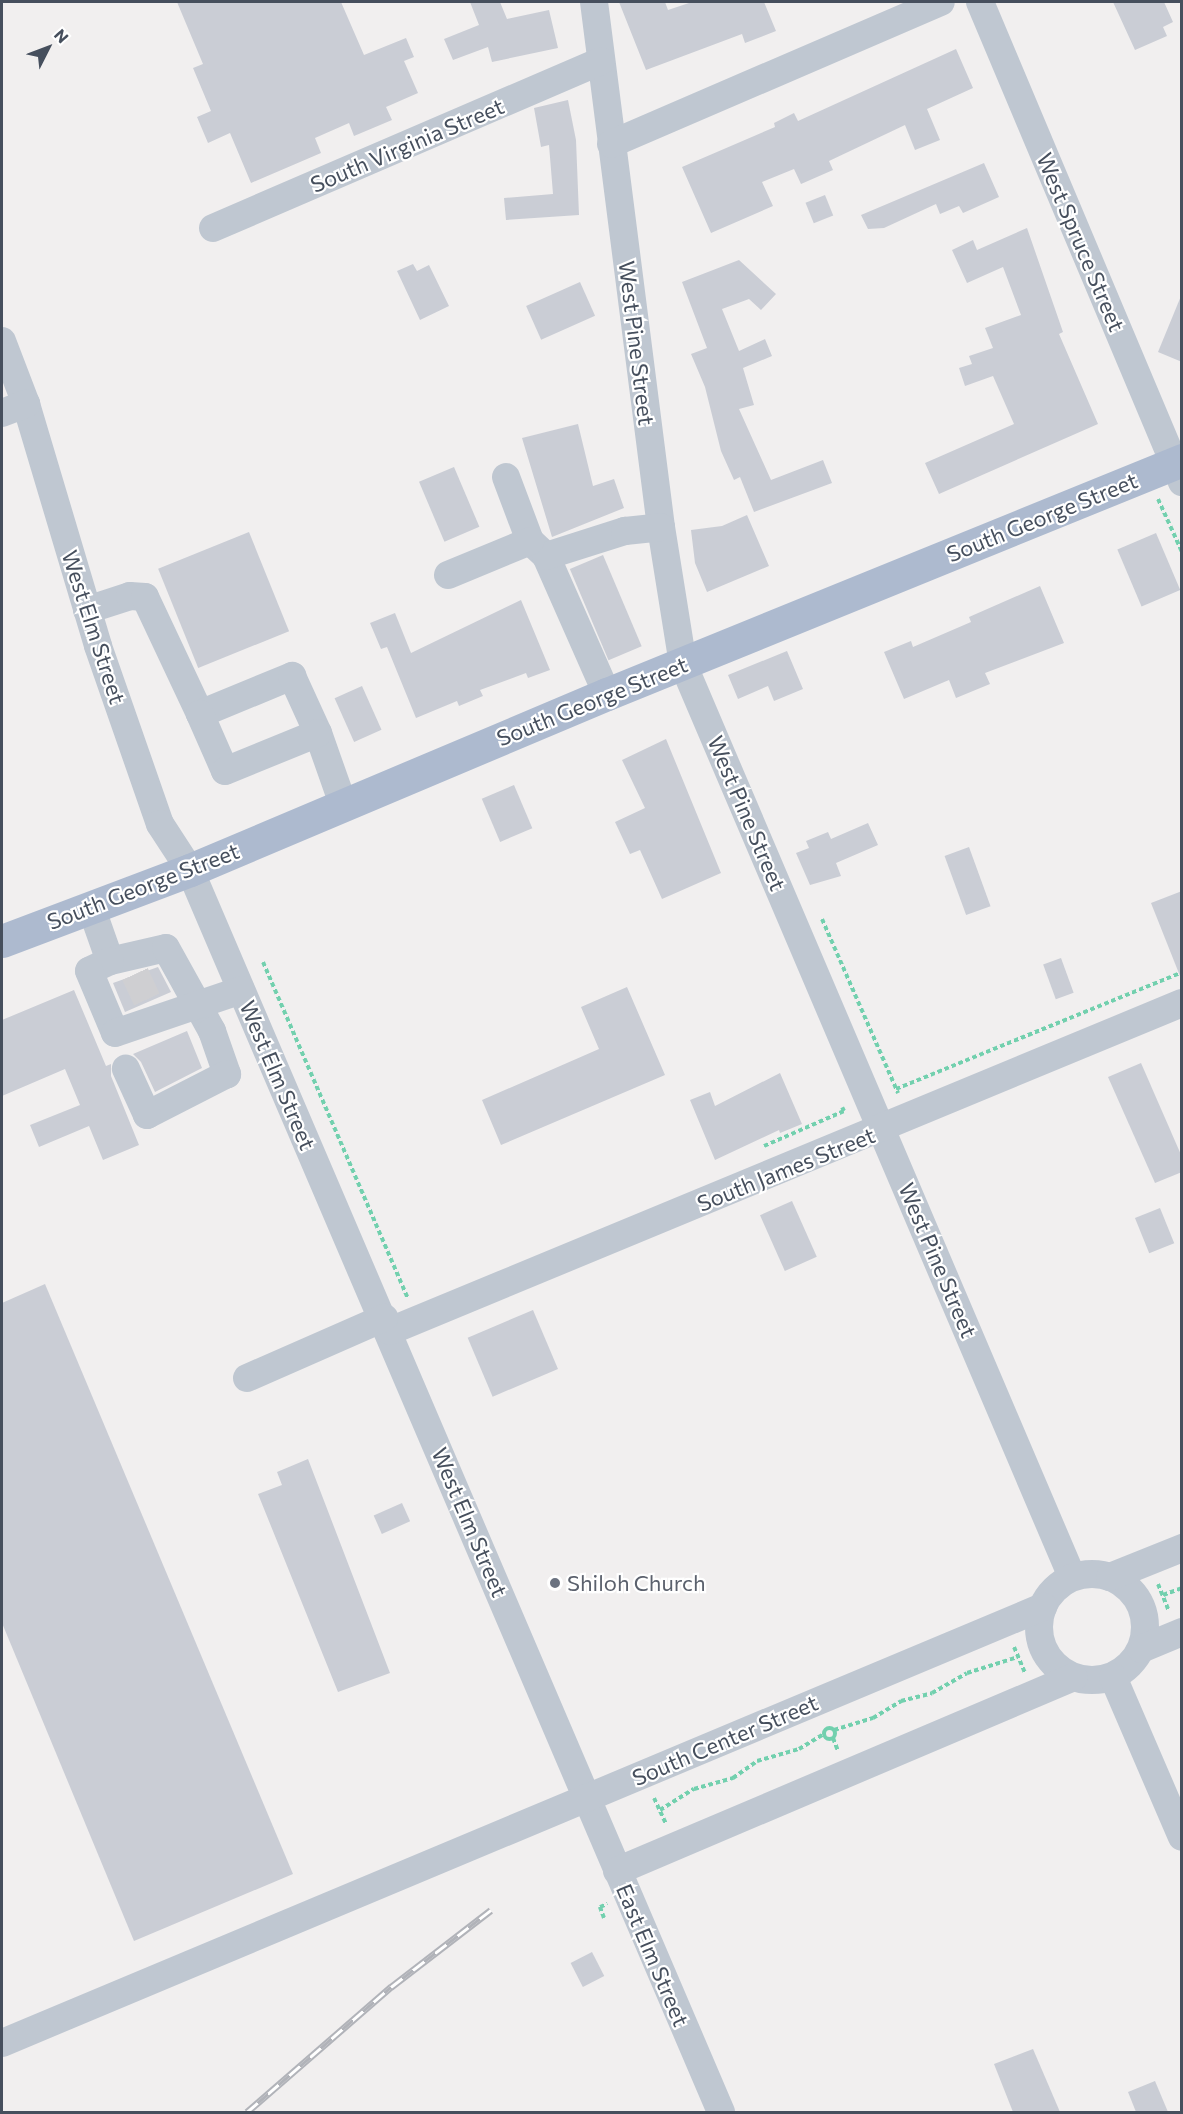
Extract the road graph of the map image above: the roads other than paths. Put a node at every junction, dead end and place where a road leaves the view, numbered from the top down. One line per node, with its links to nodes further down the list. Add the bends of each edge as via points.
1 (594, 2): 4 (street, West Pine Street)
2 (941, 2): 5 (street)
3 (980, 2): 9 (street, West Spruce Street)
4 (601, 61): 5 (street, West Pine Street); 6 (street, South Virginia Street)
5 (611, 144): 11 (street, West Pine Street)
6 (213, 228)
7 (2, 341): 8 (street, West Elm Street)
8 (14, 408): 14 (street, West Elm Street)
9 (1174, 476): 15 (main road, South George Street)
10 (506, 477): 12 (street)
11 (661, 527): 12 (street); 15 (street, West Pine Street)
12 (538, 548): 13 (street); 16 (street)
13 (448, 575)
14 (87, 610): 17 (street, via 130,596 145,597); 20 (street, West Elm Street, via 160,824)
15 (683, 664): 16 (main road, South George Street); 30 (street, West Pine Street)
16 (607, 694): 19 (main road, South George Street)
17 (200, 714): 18 (street, via 225,771); 18 (street, via 292,676)
18 (318, 734): 19 (street)
19 (343, 804): 20 (main road, South George Street)
20 (190, 870): 21 (main road, South George Street); 24 (street, West Elm Street)
21 (91, 907): 22 (main road, South George Street); 23 (street)
22 (2, 941)
23 (124, 964): 26 (street, via 166,948); 26 (street, via 89,971 115,1033 153,1010)
24 (242, 990): 26 (street); 27 (street, West Elm Street)
25 (1182, 1003): 30 (street, South James Street)
26 (198, 1006): 28 (street)
27 (261, 1034): 28 (street); 31 (street, West Elm Street)
28 (219, 1051): 29 (street, via 227,1074 147,1115)
29 (126, 1069)
30 (883, 1129): 31 (street, South James Street); 35 (street, West Pine Street)
31 (387, 1325): 32 (street, South James Street); 41 (street, West Elm Street)
32 (247, 1378)
33 (1182, 1548): 34 (street)
34 (1110, 1577): 35 (street, via 1098,1574); 38 (street, via 1134,1594 1141,1607 1145,1621)
35 (1072, 1578): 36 (street, South Center Street, via 1055,1590)
36 (1043, 1607): 39 (street, via 1039,1635 1043,1649 1061,1671); 41 (street, South Center Street)
37 (1178, 1627): 38 (street)
38 (1141, 1649): 40 (street, via 1125,1670)
39 (1074, 1677): 40 (street, via 1094,1681); 43 (street)
40 (1113, 1677): 42 (street)
41 (586, 1798): 43 (street, East Elm Street); 44 (street, South Center Street)
42 (1182, 1837)
43 (617, 1871): 45 (street, East Elm Street)
44 (2, 2043)
45 (721, 2112)

